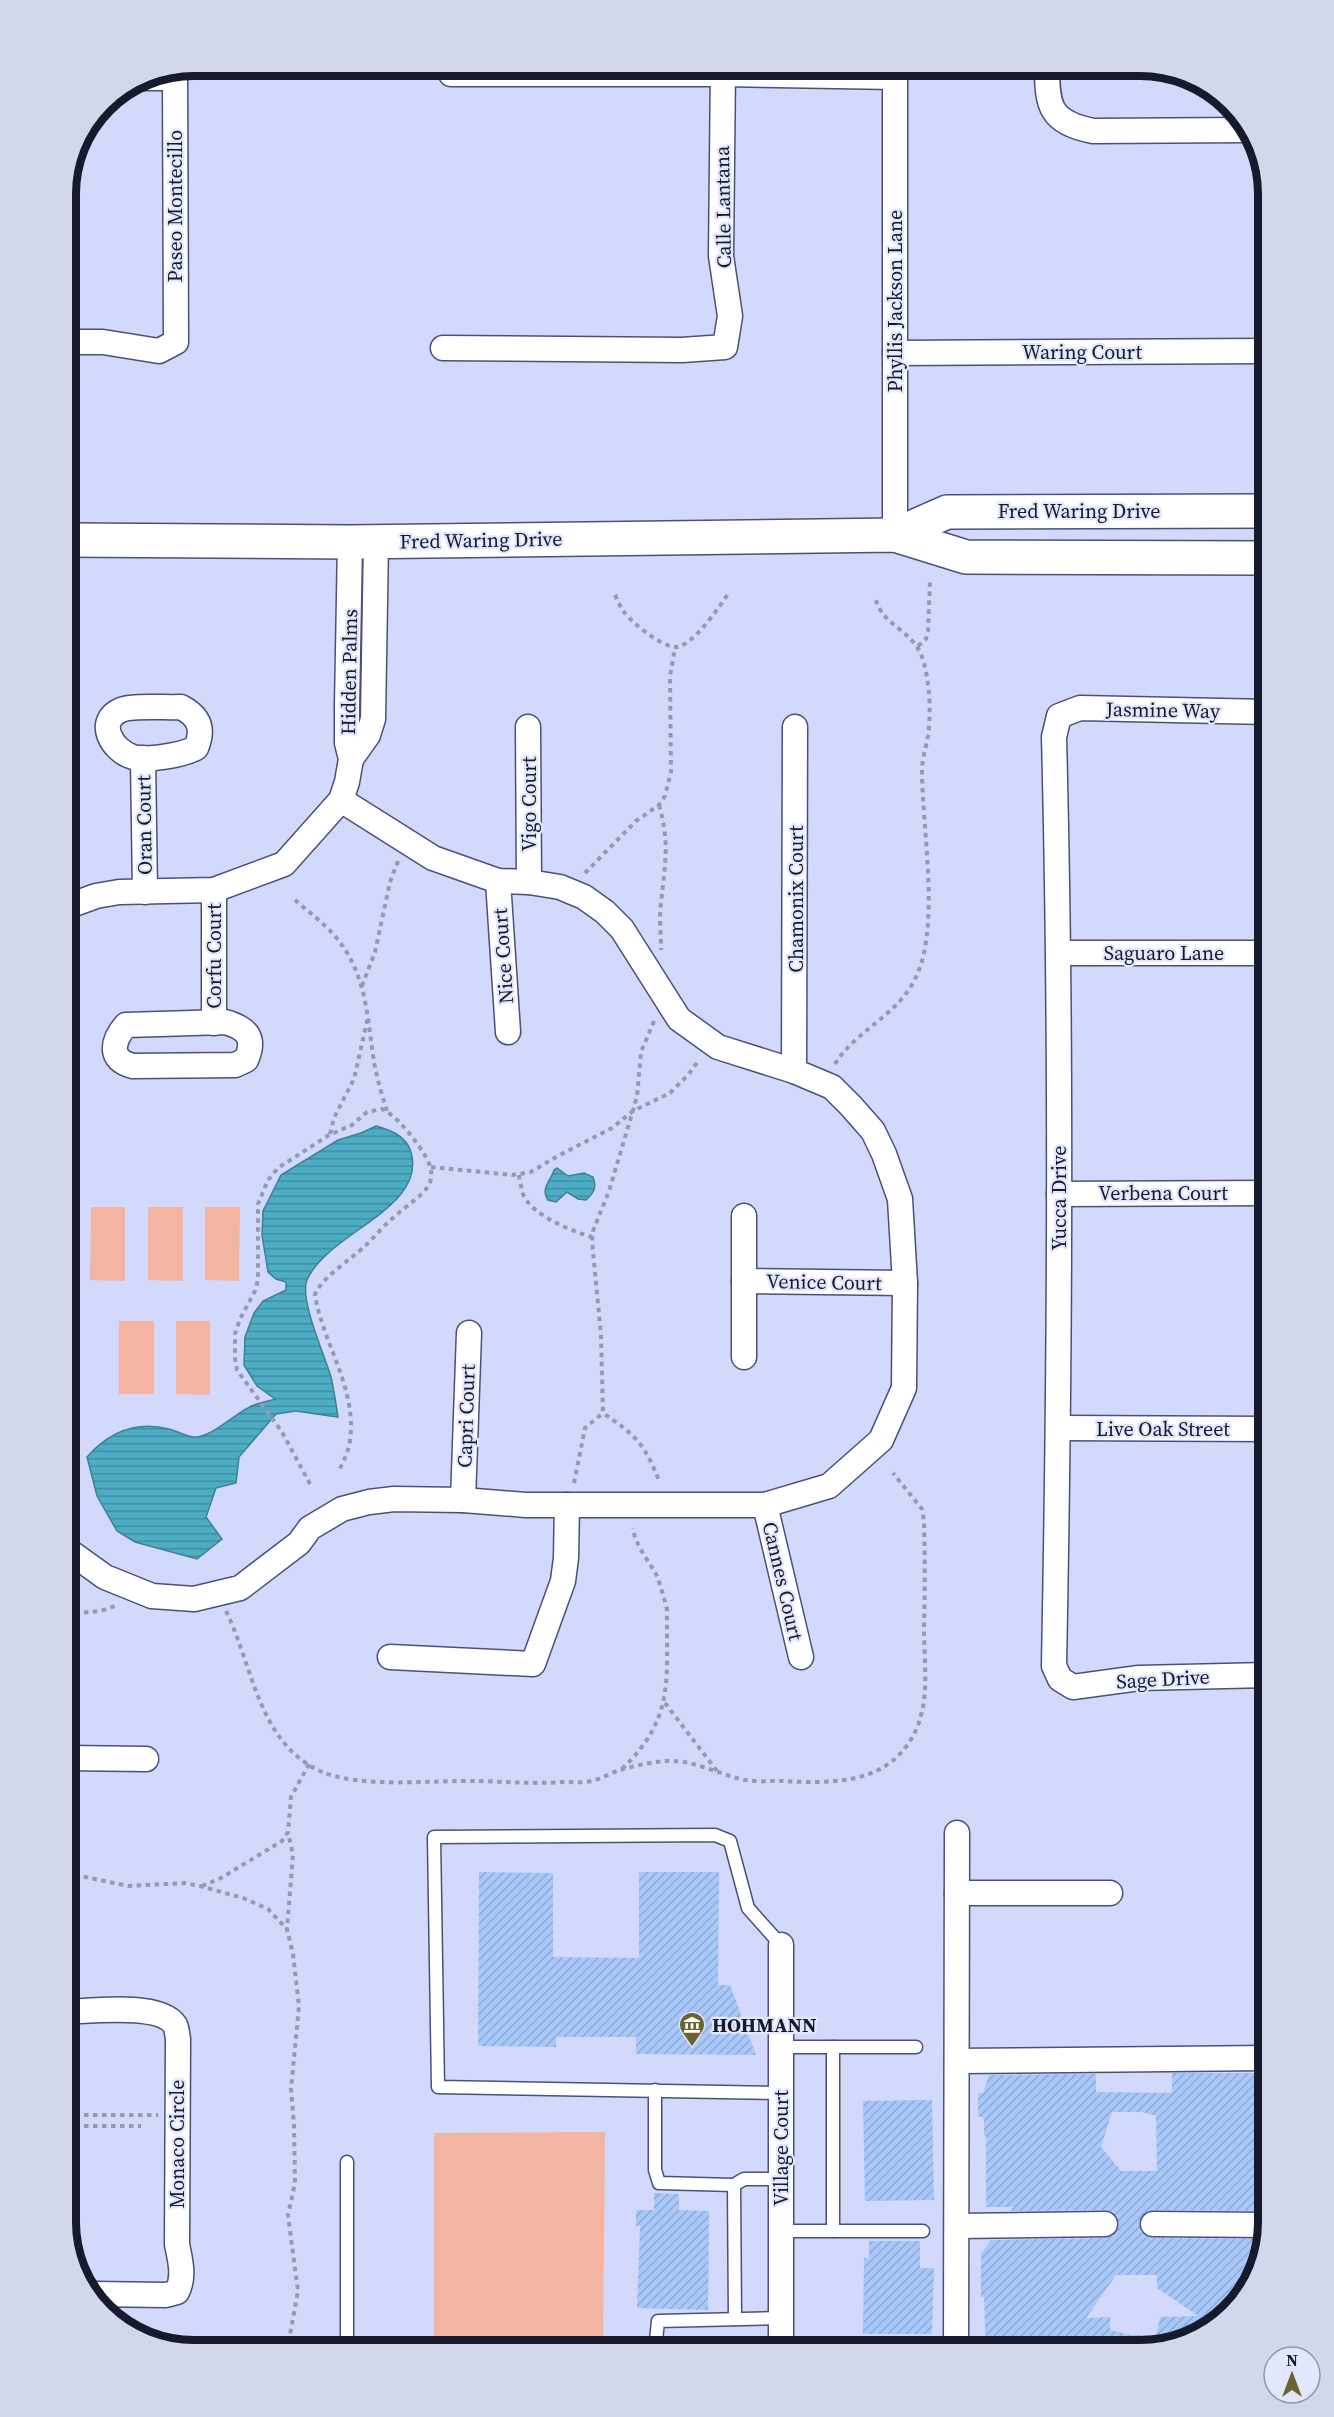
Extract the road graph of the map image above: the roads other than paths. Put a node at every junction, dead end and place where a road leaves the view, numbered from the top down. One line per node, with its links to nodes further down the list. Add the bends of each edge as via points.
1 (723, 77): 7 (street, Calle Lantana, via 721,256 730,316 725,347)
2 (895, 77): 9 (street, Phyllis Jackson Lane)
3 (1047, 77): 5 (street, via 1047,96 1055,113 1071,126 1093,131)
4 (175, 79): 6 (street, Paseo Montecillo, via 176,342 159,351)
5 (1238, 130)
6 (77, 342)
7 (443, 348)
8 (1258, 351): 9 (street, Waring Court)
9 (895, 353): 11 (street, Phyllis Jackson Lane)
10 (1258, 511): 11 (main road, Fred Waring Drive, via 947,512)
11 (895, 535): 13 (main road, Fred Waring Drive); 14 (main road, Fred Waring Drive, via 966,557)
12 (77, 540): 13 (main road, Fred Waring Drive)
13 (363, 542): 15 (street, Hidden Palms); 16 (street)
14 (1258, 558)
15 (348, 684): 16 (street); 22 (street, Hidden Palms, via 347,743)
16 (374, 684): 22 (street, via 373,719 368,735)
17 (1258, 712): 18 (street, Jasmine Way, via 1080,708)
18 (1059, 716): 29 (street, Yucca Drive, via 1054,737)
19 (528, 727): 25 (street, Vigo Court)
20 (795, 727): 33 (street, Chamonix Court)
21 (143, 758): 27 (street, Oran Court)
22 (351, 759): 23 (street, Hidden Palms)
23 (341, 800): 24 (street, via 433,858); 26 (street, via 284,864)
24 (498, 881): 25 (street); 32 (street, Nice Court)
25 (529, 882): 33 (street, via 560,887 605,912 622,929 679,1019 718,1047)
26 (214, 890): 27 (street); 31 (street, Corfu Court)
27 (145, 892): 28 (street, via 96,896)
28 (77, 903)
29 (1060, 953): 30 (street, Saguaro Lane); 35 (street, Yucca Drive)
30 (1258, 953)
31 (214, 1023): 31 (street, via 240,1026 248,1034 252,1048 246,1060 235,1065 133,1066 123,1064 117,1057 117,1036 126,1025)
32 (508, 1032)
33 (794, 1071): 38 (street, via 832,1087 873,1131 900,1199)
34 (1258, 1193): 35 (street, Verbena Court)
35 (1059, 1194): 41 (street, Yucca Drive)
36 (744, 1216): 37 (street, Venice Court)
37 (744, 1281): 38 (street, Venice Court); 40 (street, Venice Court)
38 (904, 1283): 45 (street, via 904,1388 881,1440 829,1486)
39 (469, 1333): 44 (street, Capri Court)
40 (744, 1357)
41 (1059, 1428): 42 (street, Live Oak Street); 50 (street, Yucca Drive, via 1054,1665)
42 (1258, 1429)
43 (570, 1494): 44 (street, via 526,1505); 45 (street); 47 (street, via 563,1581 533,1664)
44 (463, 1500): 46 (street, via 394,1499 342,1509 310,1528 299,1543 240,1588 194,1599 152,1596 105,1577)
45 (765, 1505): 48 (street, Cannes Court)
46 (76, 1556)
47 (390, 1657)
48 (801, 1657)
49 (1258, 1675): 50 (street, Sage Drive, via 1139,1678 1073,1686)
50 (1060, 1679)
51 (76, 1758): 52 (street)
52 (146, 1758)
53 (957, 1833): 54 (street)
54 (957, 1893): 55 (street); 62 (street)
55 (1110, 1893)
56 (781, 1945): 58 (street, Village Court); 63 (lane, via 748,1908 730,1841 715,1835 434,1837 438,2087)
57 (76, 2012): 75 (street, Monaco Circle, via 150,2011 176,2026 178,2039 177,2244 181,2284 177,2292 166,2295)
58 (781, 2047): 59 (lane); 64 (street, Village Court)
59 (833, 2047): 60 (lane); 74 (lane)
60 (916, 2047)
61 (1258, 2058): 62 (street)
62 (957, 2061): 71 (street)
63 (655, 2090): 64 (lane); 67 (lane, via 655,2170 659,2183)
64 (781, 2093): 66 (street, Village Court)
65 (347, 2162): 78 (lane)
66 (781, 2179): 67 (lane, via 744,2179); 73 (street, Village Court)
67 (734, 2185): 77 (lane)
68 (1105, 2224): 71 (street)
69 (1153, 2224): 70 (street)
70 (1258, 2225)
71 (957, 2226): 81 (street)
72 (923, 2230): 74 (lane)
73 (781, 2231): 74 (lane); 76 (street, Village Court)
74 (832, 2231)
75 (101, 2294)
76 (781, 2318): 77 (lane); 80 (street, Village Court)
77 (735, 2319): 79 (lane, via 658,2321)
78 (347, 2340)
79 (656, 2340)
80 (781, 2340)
81 (956, 2340)

